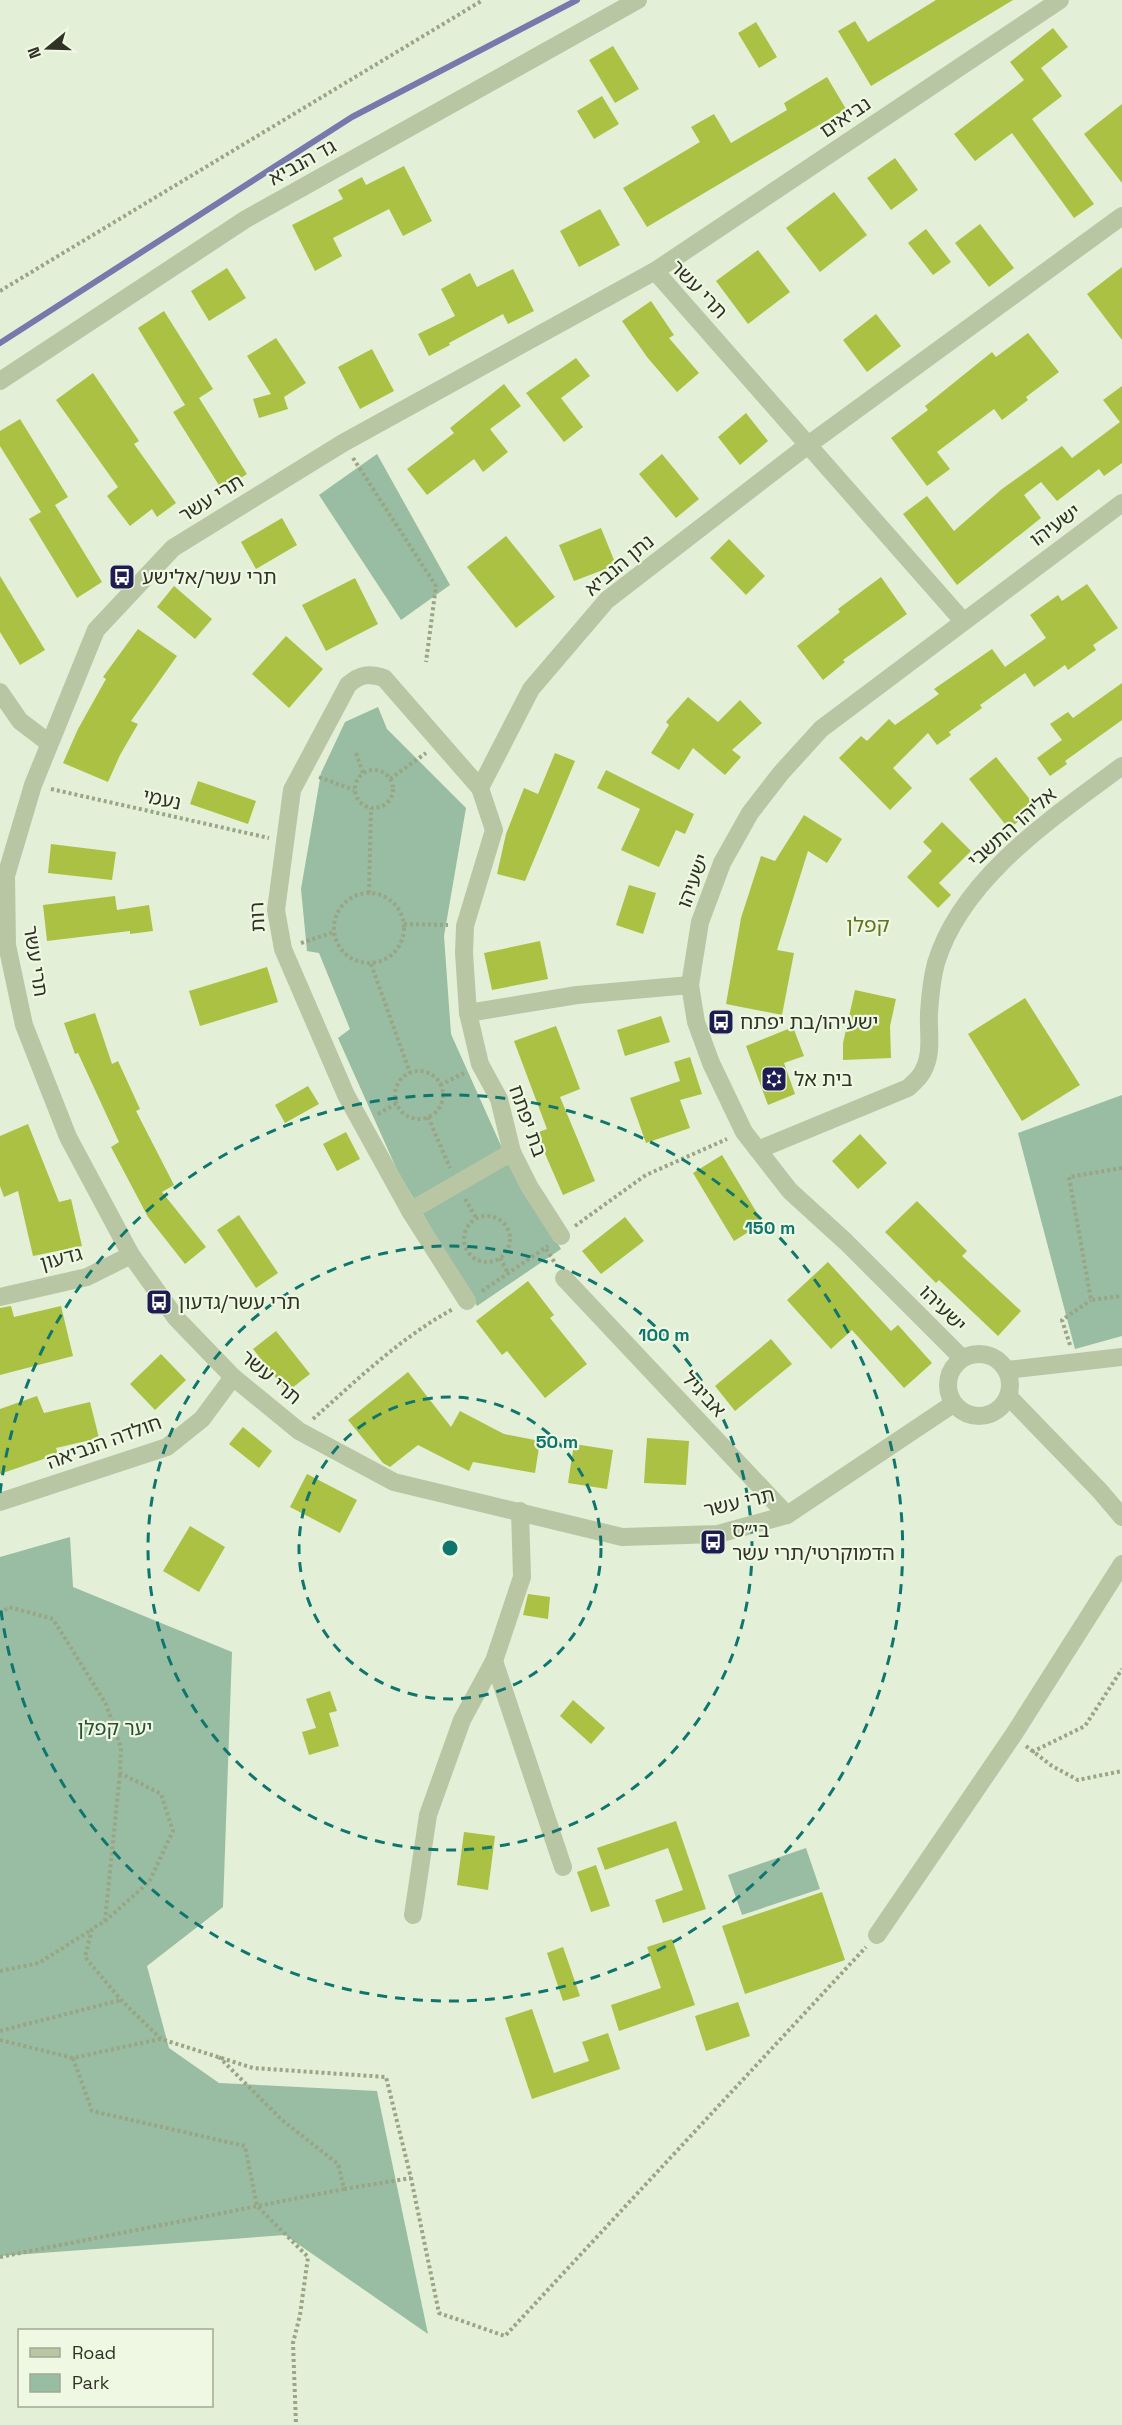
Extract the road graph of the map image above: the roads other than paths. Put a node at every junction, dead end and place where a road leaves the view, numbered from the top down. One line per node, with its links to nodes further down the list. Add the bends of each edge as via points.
1 (638, 0): 5 (street, גד הנביא, via 246,219)
2 (1060, 0): 4 (street, נביאים)
3 (1122, 216): 6 (street, נתן הנביא)
4 (655, 271): 6 (street, תרי עשר); 10 (street, תרי עשר, via 343,443 172,548 96,630)
5 (0, 381)
6 (808, 445): 8 (street, תרי עשר); 12 (street, נתן הנביא, via 607,600 531,688)
7 (1122, 503): 8 (street, ישעיהו)
8 (963, 621): 14 (street, ישעיהו, via 821,729 750,813 722,863 700,922)
9 (0, 692): 10 (street, via 20,721)
10 (49, 743): 13 (street, תרי עשר)
11 (1122, 766): 16 (street, אליהו התשבי, via 1048,822 981,883 951,929 936,963 929,1012 929,1057 922,1073 908,1088)
12 (480, 788): 15 (street, בת יפתח, via 494,830 465,926); 18 (street, רות, via 384,678 372,674 358,676 348,685 292,790 276,910 283,949 346,1095)
13 (3, 876): 20 (street, תרי עשר, via 8,945 24,1024 68,1137)
14 (690, 985): 15 (street, via 577,995); 16 (street, ישעיהו, via 696,1022 711,1063 744,1132)
15 (468, 1013): 17 (street, בת יפתח, via 480,1064 499,1099)
16 (758, 1150): 25 (street, ישעיהו, via 790,1191)
17 (512, 1152): 18 (street); 19 (street, בת יפתח)
18 (410, 1211): 23 (street, רות)
19 (561, 1236)
20 (131, 1255): 22 (street, גדעון, via 87,1277); 27 (street, תרי עשר, via 176,1317)
21 (564, 1278): 32 (street, אביגיל)
22 (0, 1297)
23 (467, 1301)
24 (1122, 1357): 26 (street)
25 (962, 1358): 26 (street, via 980,1353 991,1356); 29 (street, via 948,1375)
26 (1007, 1370): 28 (street)
27 (233, 1377): 30 (street, חולדה הנביאה, via 202,1419 167,1447); 31 (street, תרי עשר, via 299,1431 394,1482)
28 (1008, 1396): 29 (street, via 1002,1407 982,1417 962,1412); 33 (street)
29 (953, 1404): 32 (street, תרי עשר)
30 (0, 1502)
31 (520, 1511): 32 (street, תרי עשר, via 622,1537 717,1534); 35 (street, via 522,1577)
32 (787, 1515)
33 (1122, 1517)
34 (1122, 1564): 38 (street, via 1014,1734)
35 (494, 1661): 36 (street); 37 (street, via 462,1720 428,1815)
36 (563, 1867)
37 (413, 1915)
38 (877, 1935)

